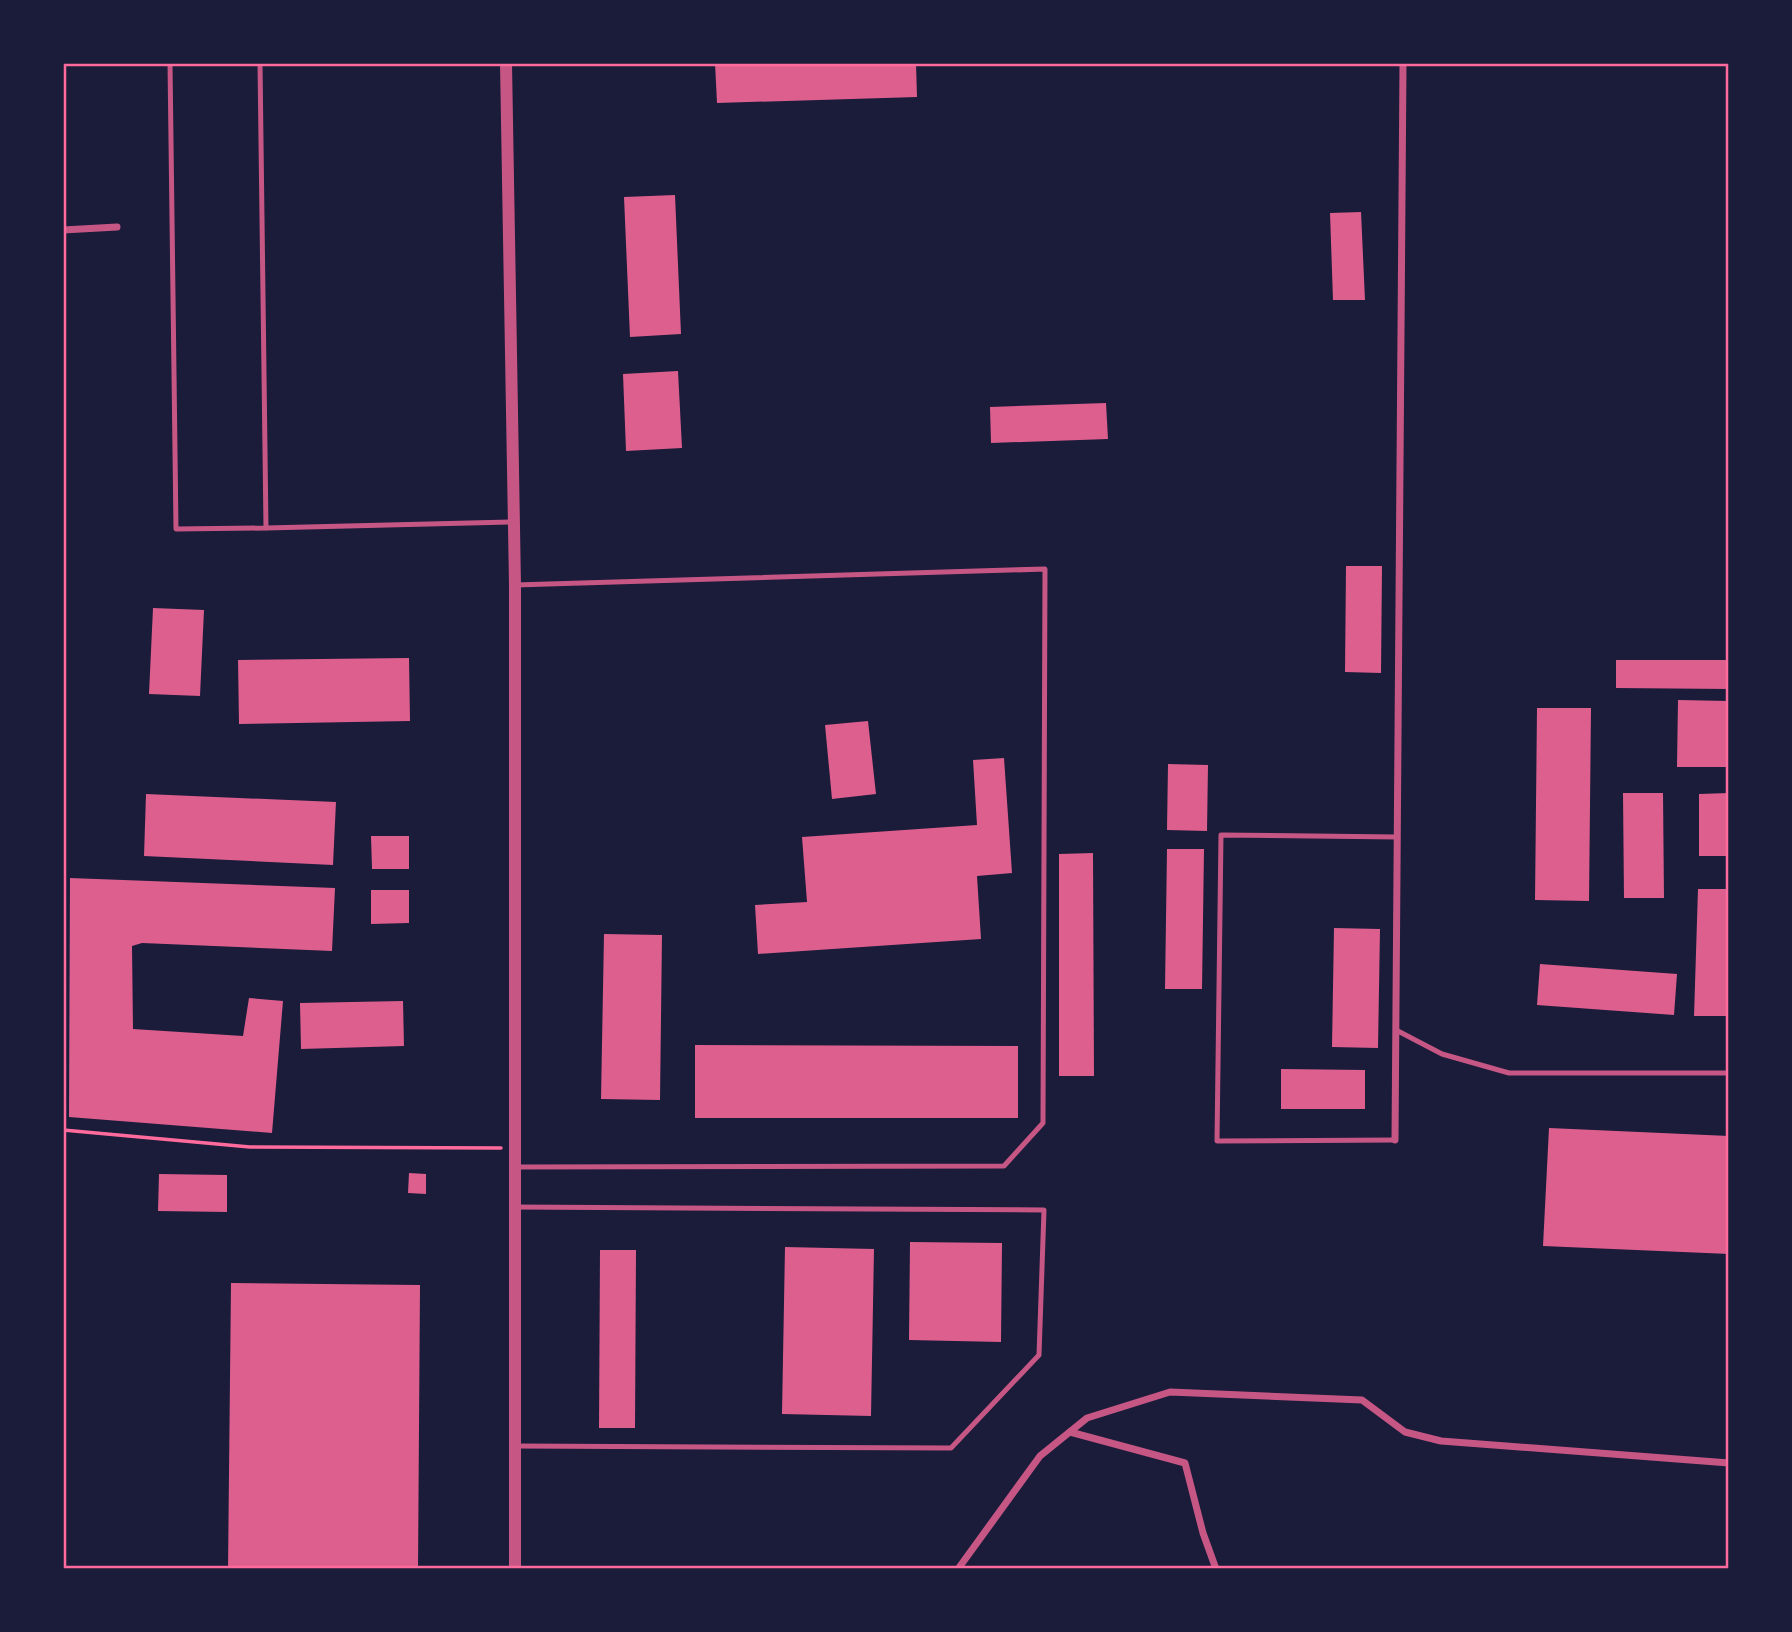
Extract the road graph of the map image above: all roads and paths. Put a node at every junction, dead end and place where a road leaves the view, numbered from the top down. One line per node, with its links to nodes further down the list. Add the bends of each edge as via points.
1 (170, 63): 8 (lane, via 176,529)
2 (260, 63): 8 (lane)
3 (506, 63): 7 (street)
4 (1403, 63): 10 (street)
5 (117, 228): 6 (street)
6 (63, 230)
7 (514, 522): 8 (lane); 9 (street)
8 (266, 528)
9 (515, 585): 15 (street); 16 (lane, via 1045,569 1044,1123 1004,1166)
10 (1397, 837): 11 (street); 14 (lane, via 1221,835 1217,1141)
11 (1396, 1030): 12 (lane, via 1442,1054 1509,1073); 14 (street)
12 (1729, 1073)
13 (63, 1130): 15 (path, via 250,1147)
14 (1395, 1140)
15 (514, 1148): 16 (street)
16 (514, 1167): 17 (street)
17 (514, 1207): 19 (street); 19 (lane, via 1044,1210 1039,1355 951,1448)
18 (1070, 1432): 20 (street, via 1087,1418 1170,1392 1362,1400 1405,1432 1441,1441); 22 (street, via 1040,1457); 23 (street, via 1185,1463)
19 (516, 1446): 21 (street)
20 (1729, 1463)
21 (515, 1569)
22 (958, 1569)
23 (1216, 1569)

